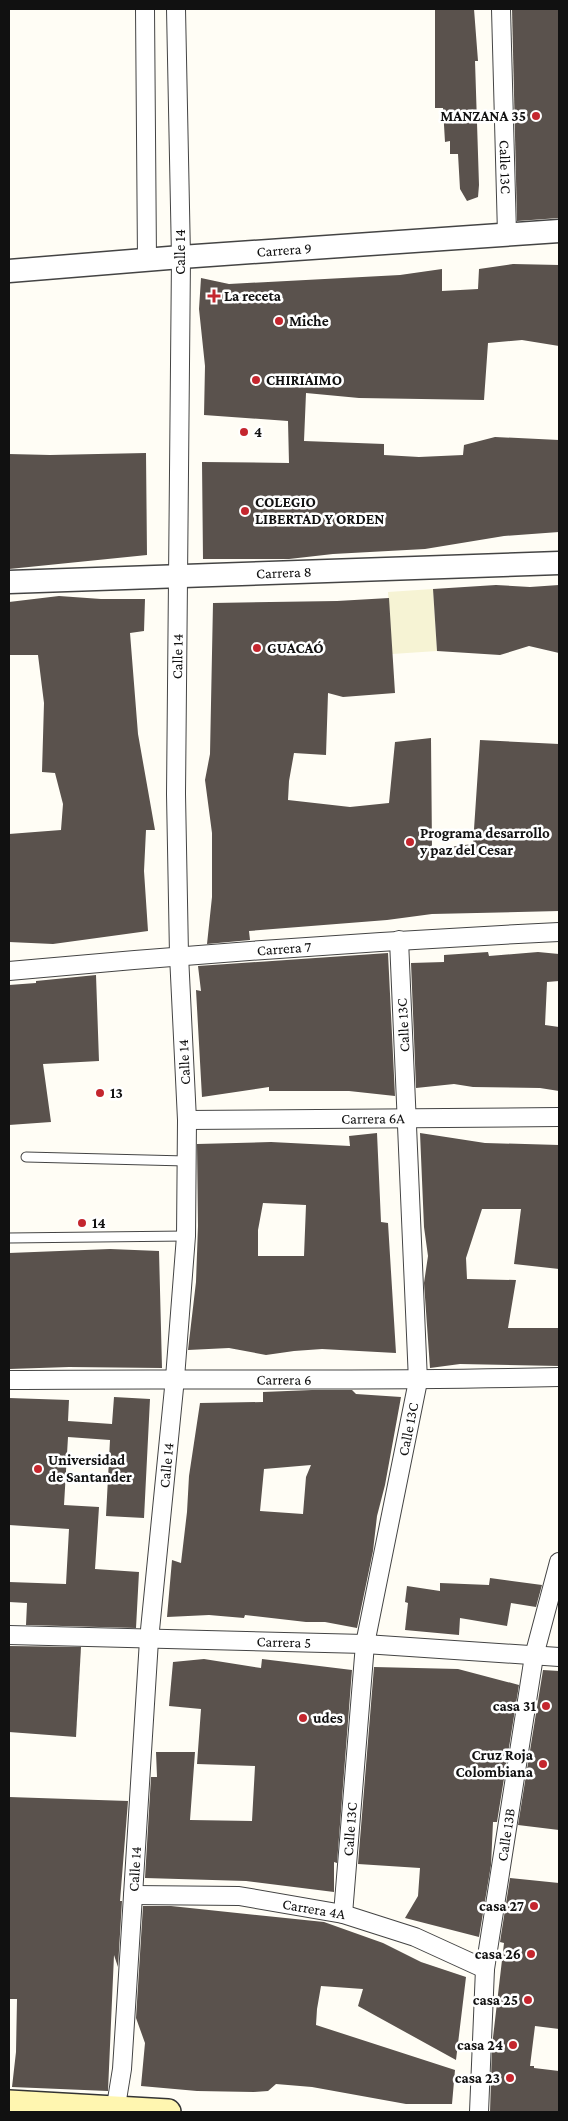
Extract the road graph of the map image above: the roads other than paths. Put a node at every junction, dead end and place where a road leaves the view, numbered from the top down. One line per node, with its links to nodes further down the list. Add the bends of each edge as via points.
1 (145, 9): 7 (street)
2 (176, 9): 6 (street, Calle 14)
3 (501, 9): 5 (street, Calle 13C)
4 (559, 231): 5 (street, Carrera 9)
5 (507, 234): 6 (street, Carrera 9)
6 (181, 257): 7 (street, Carrera 9); 10 (street, Calle 14)
7 (147, 260): 8 (street, Carrera 9)
8 (9, 272)
9 (559, 563): 10 (street, Carrera 8)
10 (177, 577): 11 (street, Carrera 8); 14 (street, Calle 14)
11 (9, 582)
12 (559, 932): 13 (street, Carrera 7)
13 (399, 940): 14 (street, Carrera 7); 17 (street, Calle 13C)
14 (179, 955): 15 (street, Carrera 7); 18 (street, Calle 14)
15 (9, 971)
16 (559, 1117): 17 (street, Carrera 6A)
17 (407, 1118): 18 (street, Carrera 6A); 26 (street, Calle 13C)
18 (187, 1120): 20 (street, Calle 14)
19 (26, 1157): 20 (lane)
20 (186, 1161): 21 (street, Calle 14)
21 (186, 1236): 22 (lane); 24 (street, Calle 14)
22 (9, 1238)
23 (559, 1377): 26 (street, Carrera 6)
24 (175, 1378): 25 (street, Carrera 6); 26 (street, Carrera 6); 29 (street, Calle 14)
25 (9, 1380)
26 (418, 1381): 30 (street, Calle 13C)
27 (559, 1562): 31 (street, Calle 13B)
28 (9, 1636): 29 (street, Carrera 5)
29 (148, 1640): 30 (street, Carrera 5); 33 (street, Calle 14)
30 (366, 1644): 31 (street, Carrera 5); 34 (street, Calle 13C)
31 (534, 1656): 32 (street, Carrera 5); 35 (street, Calle 13B)
32 (559, 1657)
33 (133, 1895): 34 (street, Carrera 4A, via 239,1896); 37 (street, Calle 14, via 122,2068)
34 (342, 1914): 35 (street, Carrera 4A, via 416,1937)
35 (485, 1969): 39 (street, Calle 13B)
36 (9, 2103): 37 (main road)
37 (115, 2110): 38 (main road)
38 (168, 2112)
39 (479, 2112)

